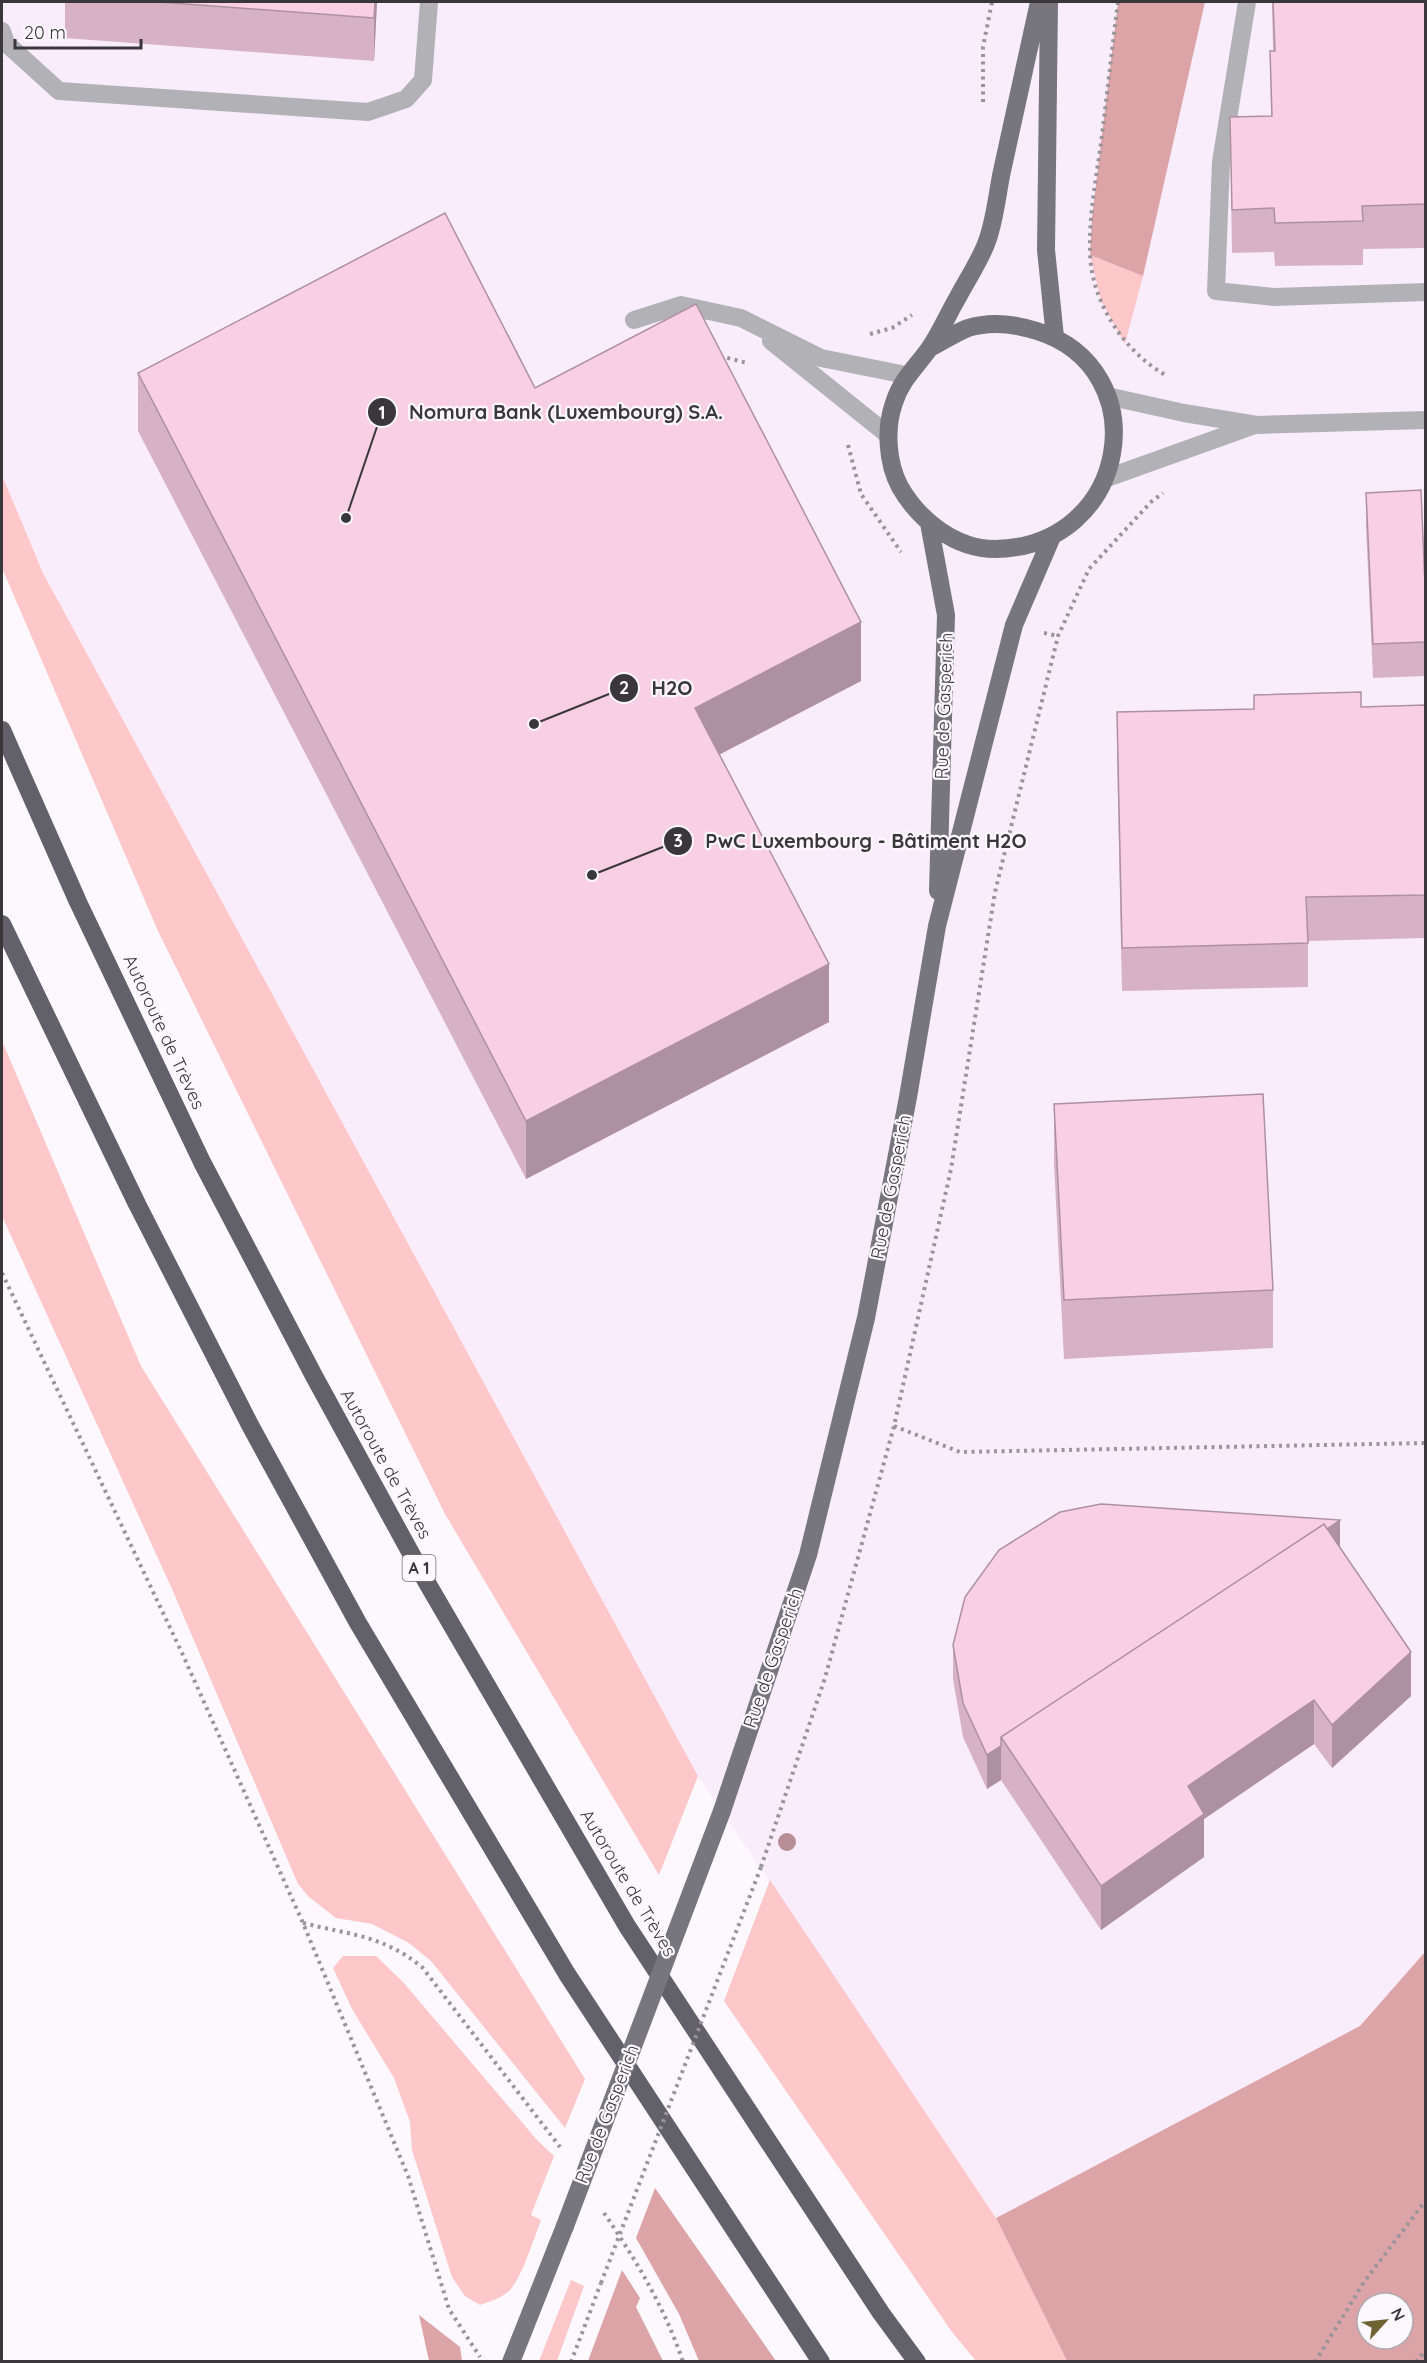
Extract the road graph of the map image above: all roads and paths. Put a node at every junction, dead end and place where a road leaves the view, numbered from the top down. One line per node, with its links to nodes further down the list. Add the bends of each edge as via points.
1 (429, 2): 6 (street, via 423,80 406,99 368,112 59,91 6,43)
2 (1039, 2): 11 (main road, via 986,244)
3 (1049, 2): 10 (main road, via 1046,250)
4 (1118, 2): 14 (path, via 1090,255 1101,301 1125,344 1152,367 1182,384)
5 (1247, 2): 7 (street, via 1221,162 1216,291 1274,297)
6 (2, 31)
7 (1425, 292)
8 (741, 318): 9 (street, via 681,305); 12 (street, via 821,358); 17 (street)
9 (634, 320)
10 (1055, 337): 11 (main road, via 1013,323 969,328); 13 (main road, via 1087,361)
11 (930, 348): 12 (main road)
12 (906, 375): 17 (main road, via 893,404)
13 (1107, 396): 14 (street); 18 (main road, via 1115,437)
14 (1184, 413): 16 (street)
15 (1425, 420): 16 (street)
16 (1257, 424): 18 (street)
17 (888, 435): 20 (main road, via 898,484)
18 (1107, 478): 21 (main road, via 1085,514)
19 (1166, 490): 26 (path, via 1150,502 1089,569 1058,636 995,892 951,1168)
20 (929, 523): 21 (main road, via 956,541 988,549 1020,548); 24 (main road, Rue de Gasperich, via 946,615)
21 (1051, 539): 24 (main road, Rue de Gasperich, via 1014,625)
22 (2, 730): 38 (highway, Autoroute de Trèves / A 1, via 78,902 202,1162 426,1581 627,1926 881,2313)
23 (2, 924): 37 (highway, via 137,1204 250,1425 358,1623 567,1974)
24 (937, 926): 34 (main road, Rue de Gasperich, bridge, via 866,1318 808,1555 722,1810)
25 (2, 1273): 28 (path, via 182,1653)
26 (894, 1426): 27 (path, via 960,1452); 35 (path, bridge, via 825,1678 761,1867)
27 (1425, 1443)
28 (303, 1923): 29 (path, via 372,1938 400,1950 422,1967); 33 (path, via 408,2176 449,2309)
29 (561, 2149)
30 (1425, 2200): 39 (path, via 1364,2282)
31 (600, 2206): 36 (path, via 632,2254 667,2319)
32 (1425, 2350): 40 (path)
33 (483, 2361)
34 (511, 2361)
35 (571, 2361)
36 (683, 2361)
37 (821, 2361)
38 (917, 2361)
39 (1315, 2361)
40 (1416, 2361)

